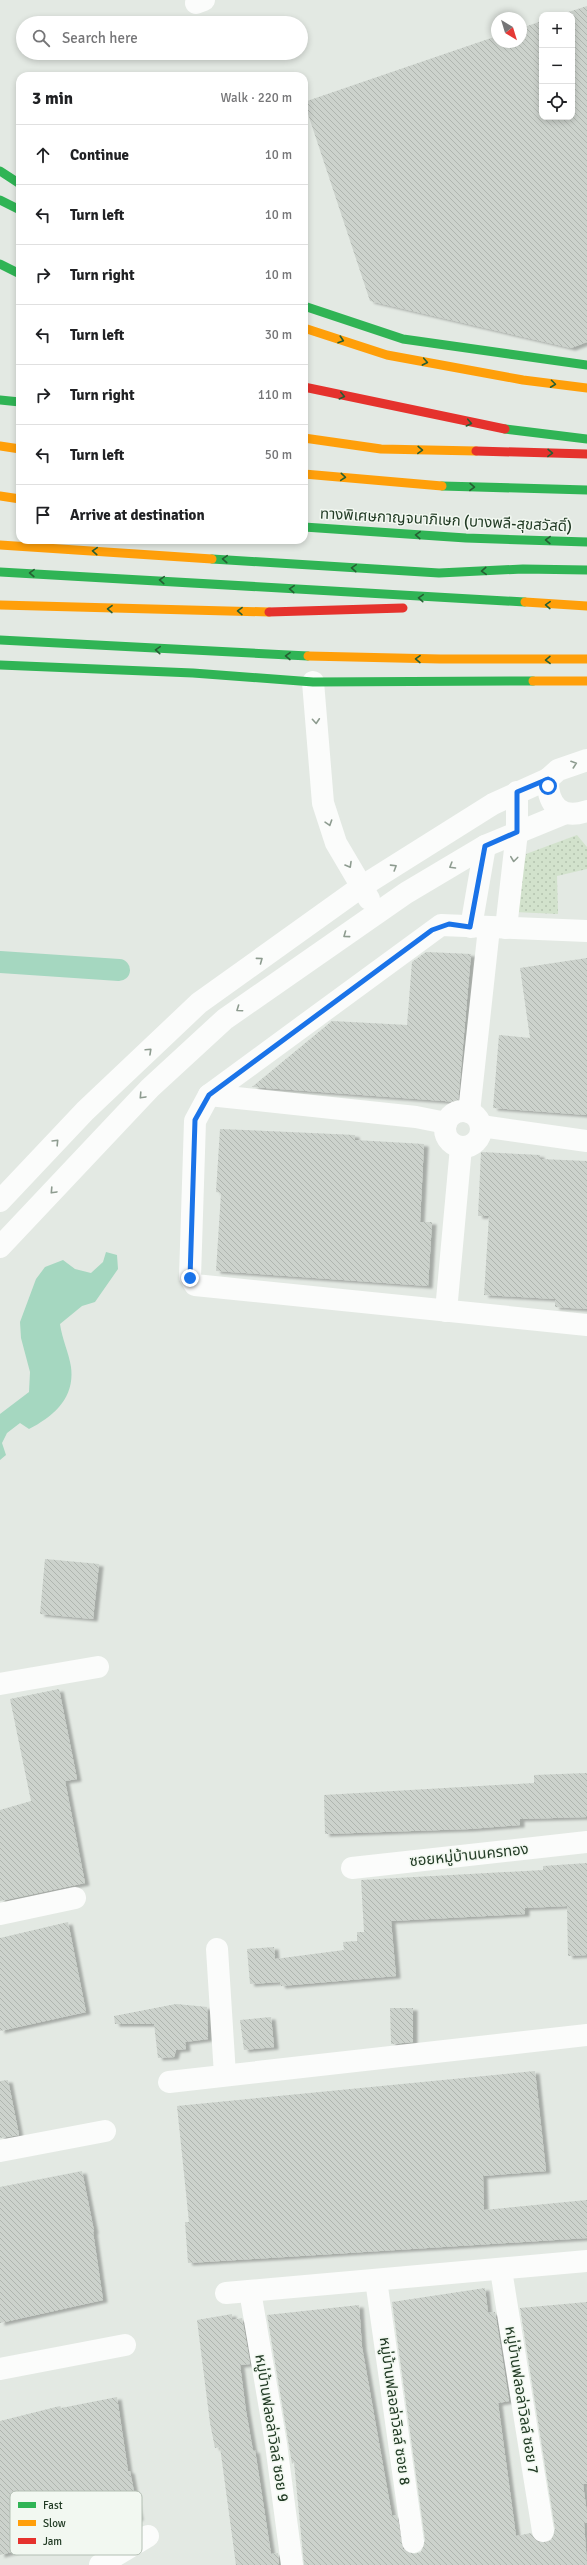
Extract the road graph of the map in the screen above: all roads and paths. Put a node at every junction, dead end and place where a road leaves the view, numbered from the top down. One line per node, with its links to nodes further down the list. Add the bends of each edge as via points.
1 (0, 171): 2 (main road)
2 (16, 181)
3 (0, 200): 4 (main road)
4 (16, 208)
5 (0, 264): 6 (main road)
6 (16, 272)
7 (308, 307): 9 (main road, via 403,339)
8 (308, 329): 11 (main road, one-way to 11, via 387,355 523,380)
9 (587, 365)
10 (308, 388): 14 (main road, one-way to 14, via 489,427)
11 (587, 388)
12 (0, 400): 13 (main road)
13 (16, 402)
14 (587, 438)
15 (308, 439): 18 (main road, one-way to 18, via 381,449)
16 (0, 446): 17 (main road)
17 (16, 448)
18 (587, 454)
19 (308, 474): 20 (main road, one-way to 20, via 450,487)
20 (587, 490)
21 (0, 496): 22 (main road)
22 (16, 498)
23 (308, 527): 24 (main road, ทางพิเศษกาญจนาภิเษก (บางพลี-สุขสวัสดิ์), one-way to 23, via 466,538)
24 (587, 542)
25 (0, 545): 26 (main road, one-way to 25, via 523,569 439,573)
26 (587, 570)
27 (0, 572): 28 (main road, one-way to 27, via 101,576)
28 (488, 602): 30 (main road); 31 (main road, one-way to 28)
29 (0, 605): 32 (main road, one-way to 29, via 340,612)
30 (426, 606)
31 (587, 606)
32 (410, 607)
33 (0, 640): 34 (main road, one-way to 33, via 526,661 243,655)
34 (587, 659)
35 (0, 664): 37 (main road, via 193,673)
36 (587, 681): 37 (main road)
37 (313, 682): 45 (street, one-way to 45, via 323,803 336,843)
38 (587, 760): 39 (street, one-way to 38, via 558,770)
39 (548, 779): 40 (street); 42 (street, via 554,804)
40 (517, 792): 43 (street); 45 (street, one-way to 40, via 492,804)
41 (587, 811): 42 (street, via 575,816)
42 (563, 814): 43 (street)
43 (517, 832): 44 (street); 47 (street, one-way to 47)
44 (485, 846): 46 (street, one-way to 46); 47 (street)
45 (361, 887): 46 (street); 54 (street, one-way to 45, via 85,1111 199,1003)
46 (377, 912): 55 (street, one-way to 55, via 225,1019 150,1088)
47 (489, 928): 48 (street); 49 (street, via 449,924 432,930); 50 (street)
48 (587, 931)
49 (209, 1095): 51 (street, via 416,1117); 56 (street, via 195,1120 192,1282 195,1285)
50 (475, 1119): 51 (street, via 458,1112); 52 (street); 53 (street, via 476,1142)
51 (446, 1123): 53 (street, via 447,1139)
52 (587, 1141)
53 (461, 1147): 56 (street)
54 (0, 1201)
55 (0, 1247)
56 (446, 1310): 57 (street)
57 (587, 1325)
58 (98, 1667): 59 (street)
59 (0, 1684)
60 (587, 1842): 61 (street, ซอยหมู่บ้านนครทอง)
61 (352, 1868)
62 (74, 1898): 63 (street)
63 (0, 1914)
64 (218, 1948): 66 (street)
65 (587, 2035): 66 (street)
66 (224, 2075): 67 (street)
67 (169, 2082)
68 (104, 2131): 69 (street)
69 (0, 2151)
70 (587, 2261): 71 (street)
71 (501, 2270): 72 (street); 77 (street, หมู่บ้านฟลอล่าวิลล์ ซอย 7)
72 (376, 2280): 73 (street); 80 (street, หมู่บ้านฟลอล่าวิลล์ ซอย 8)
73 (250, 2291): 74 (street); 83 (street, หมู่บ้านฟลอล่าวิลล์ ซอย 9, via 276,2444)
74 (226, 2293)
75 (126, 2345): 76 (street)
76 (0, 2369)
77 (543, 2531)
78 (148, 2536): 79 (street)
79 (142, 2540)
80 (413, 2542)
81 (117, 2555): 82 (street)
82 (100, 2565)
83 (292, 2565)

